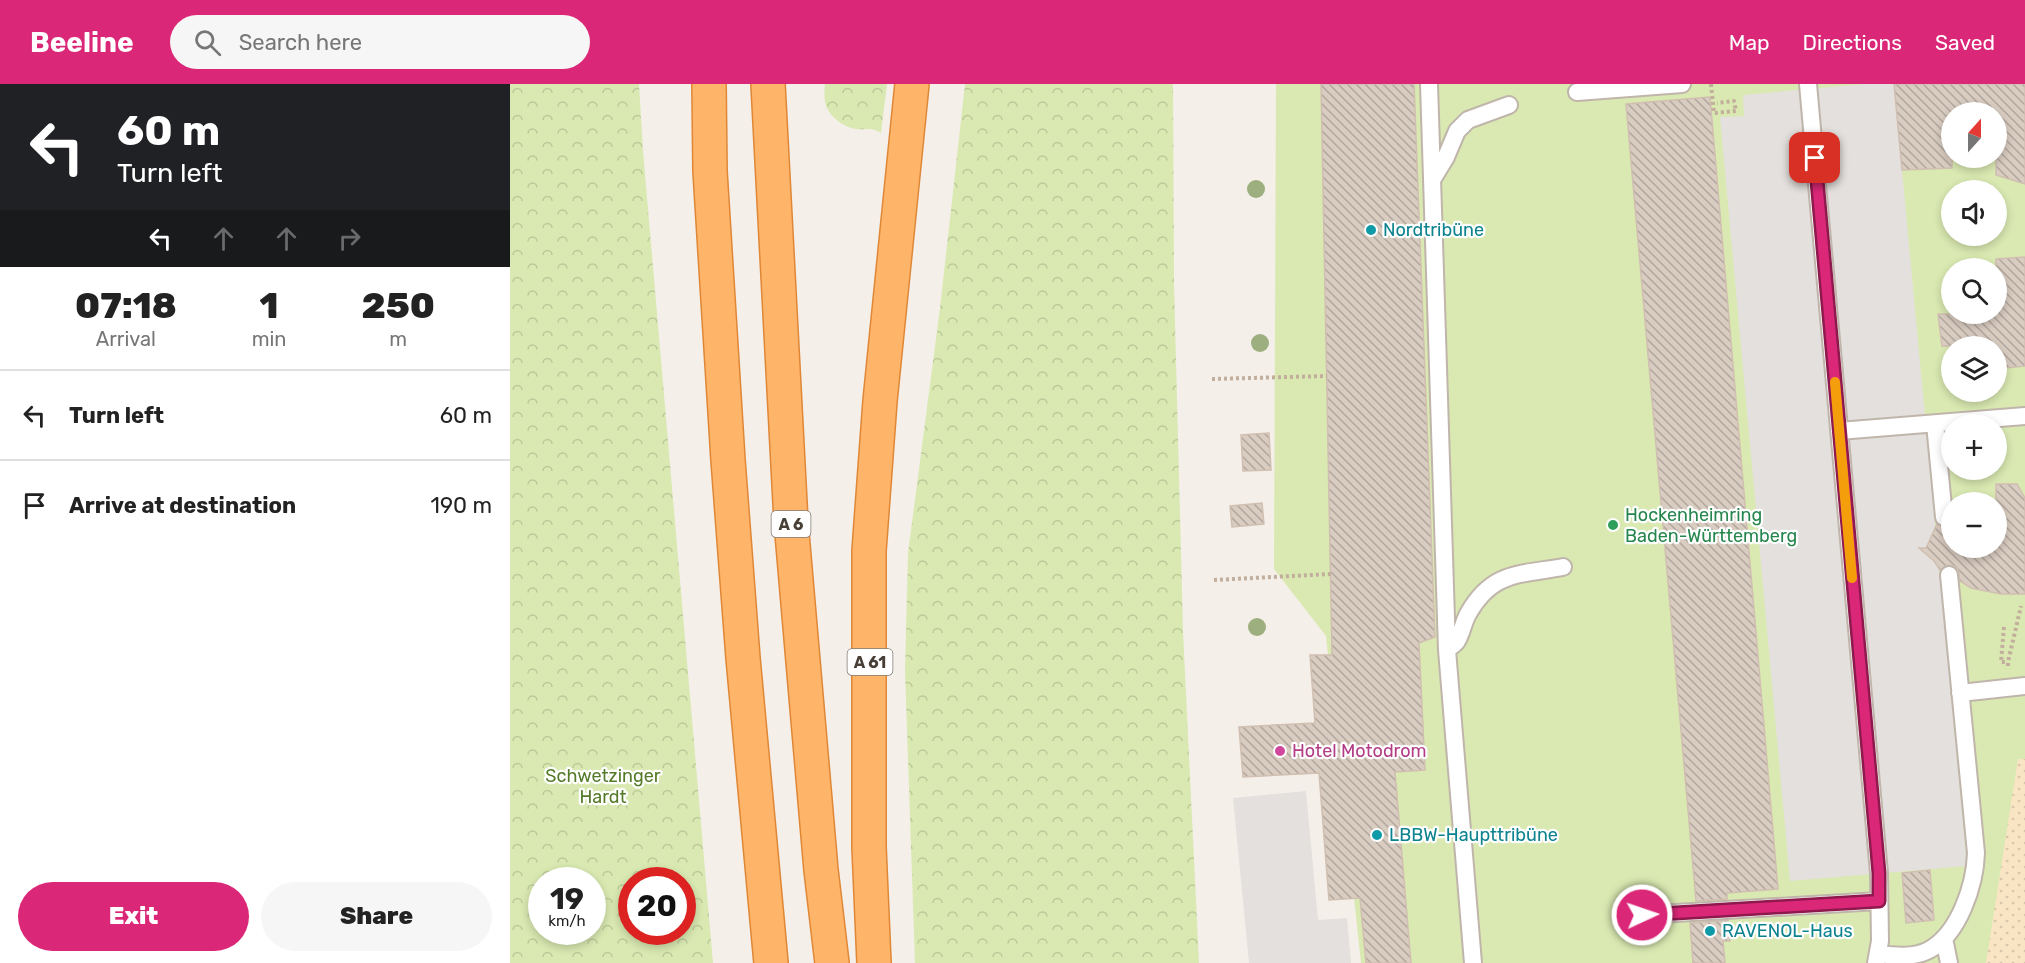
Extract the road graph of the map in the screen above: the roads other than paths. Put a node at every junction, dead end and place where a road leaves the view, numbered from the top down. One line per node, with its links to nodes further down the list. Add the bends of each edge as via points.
1 (693, 84): 10 (highway)
2 (709, 84): 10 (highway)
3 (768, 84): 26 (highway, A 6, via 791,522)
4 (912, 84): 27 (highway, A 61, via 869,551 869,847)
5 (1429, 84): 11 (lane)
6 (1682, 84): 8 (lane)
7 (1808, 84): 14 (lane)
8 (1577, 92)
9 (1509, 105): 11 (lane, via 1468,120 1457,131)
10 (710, 171): 25 (highway, via 743,658)
11 (1432, 180): 18 (lane)
12 (2025, 416): 13 (lane)
13 (1935, 424): 14 (lane); 15 (lane)
14 (1839, 431): 21 (lane)
15 (1942, 492)
16 (1563, 567): 18 (lane, via 1505,577 1490,586 1473,604 1457,641)
17 (1949, 574): 20 (lane)
18 (1447, 650): 28 (lane)
19 (2025, 686): 20 (lane)
20 (1960, 693): 23 (lane, via 1976,869 1966,900)
21 (1879, 901): 22 (lane); 24 (lane)
22 (1642, 915)
23 (1944, 938): 24 (lane, via 1928,951); 29 (lane)
24 (1877, 958)
25 (771, 963)
26 (832, 963)
27 (874, 963)
28 (1473, 963)
29 (1949, 963)

